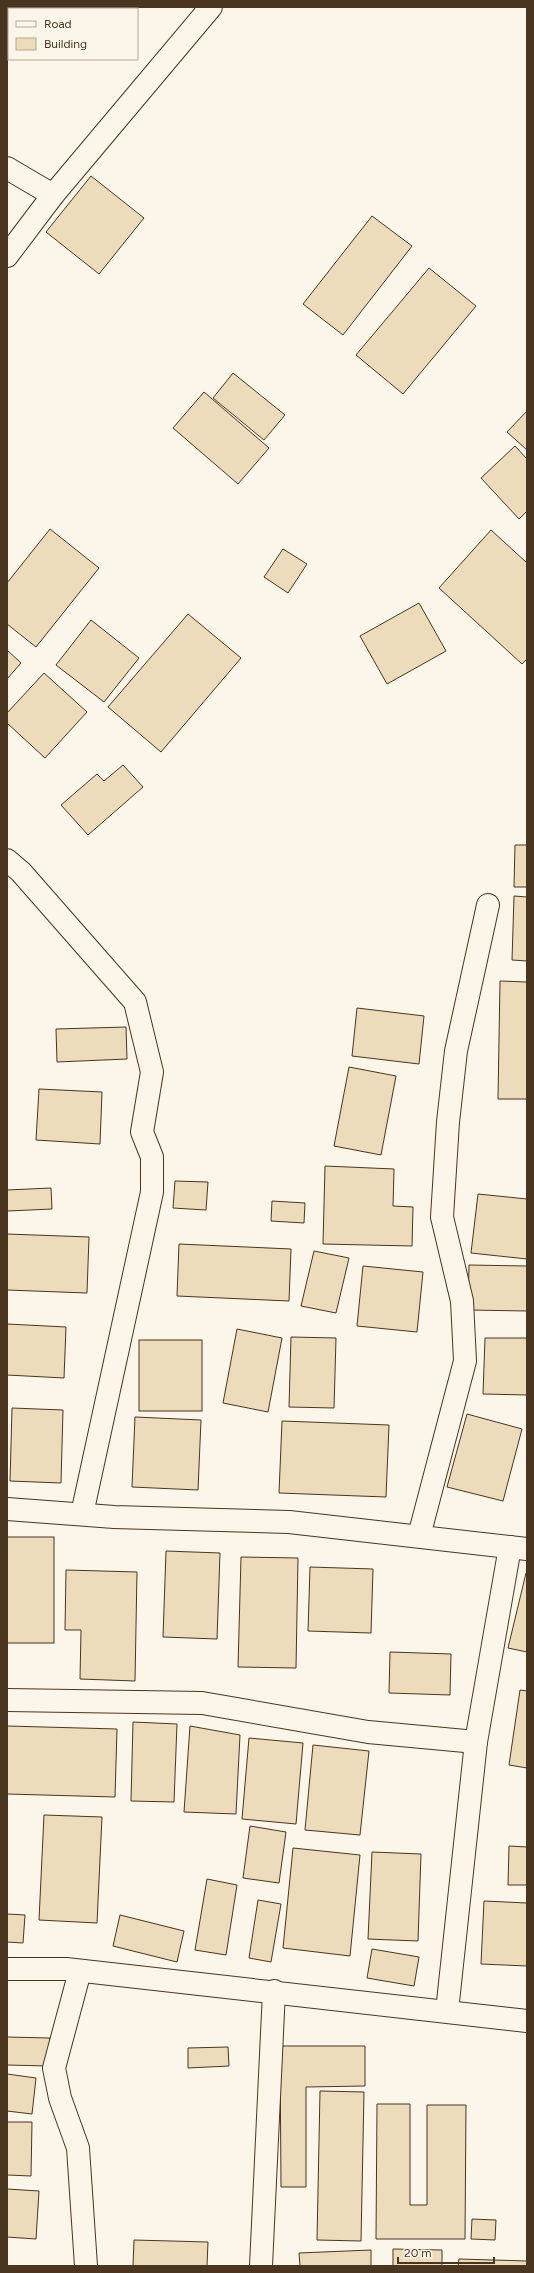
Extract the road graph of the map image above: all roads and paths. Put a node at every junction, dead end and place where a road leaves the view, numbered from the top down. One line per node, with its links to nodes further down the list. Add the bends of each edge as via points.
1 (211, 7): 3 (street)
2 (7, 168): 3 (street)
3 (53, 195): 4 (street)
4 (7, 256)
5 (7, 860): 8 (street, via 22,872 135,1002 152,1072 142,1132 152,1157 152,1192)
6 (488, 905): 9 (street, via 456,1051 448,1122 442,1217 462,1300 465,1361)
7 (7, 1509): 8 (street)
8 (82, 1514): 9 (street, via 289,1522)
9 (419, 1536): 10 (street)
10 (519, 1548): 12 (street)
11 (7, 1700): 12 (street, via 202,1703 368,1732)
12 (476, 1742): 16 (street)
13 (7, 1969): 14 (street)
14 (80, 1970): 15 (street); 18 (street, via 54,2068 60,2098 78,2148)
15 (274, 1991): 16 (street); 19 (street)
16 (448, 2011): 17 (street)
17 (527, 2020)
18 (86, 2266)
19 (262, 2266)

